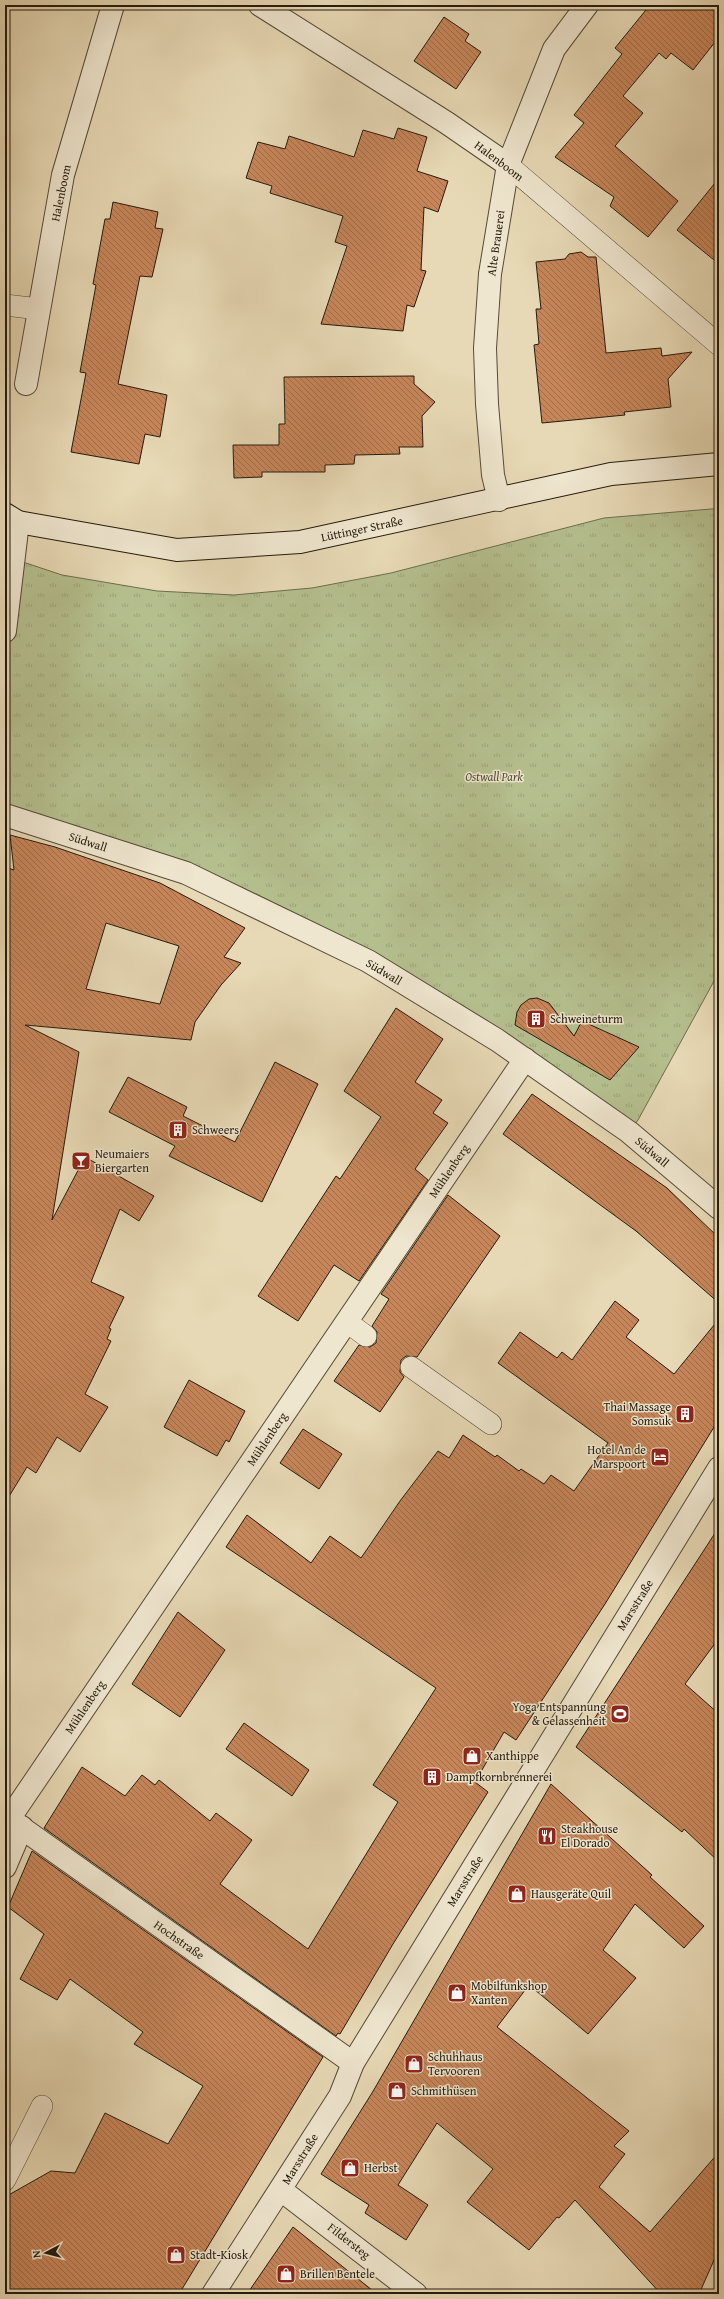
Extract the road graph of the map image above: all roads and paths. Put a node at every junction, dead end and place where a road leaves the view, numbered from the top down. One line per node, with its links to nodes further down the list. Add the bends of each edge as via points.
1 (113, 5): 6 (street, Halenboom, via 63,175)
2 (260, 5): 4 (street, Halenboom, via 447,123)
3 (587, 5): 4 (street, Alte Brauerei, via 554,49)
4 (508, 165): 7 (lane, Halenboom); 10 (street, Alte Brauerei, via 490,274 485,348 493,475)
5 (5, 305): 6 (lane)
6 (39, 309): 8 (street, Halenboom)
7 (719, 345)
8 (26, 384)
9 (719, 464): 10 (street, Lüttinger Straße, via 610,474)
10 (499, 500): 11 (street, Lüttinger Straße, via 300,542 177,550)
11 (12, 518): 12 (street)
12 (5, 631)
13 (5, 815): 14 (street, Südwall, via 186,873 368,961)
14 (525, 1059): 15 (street, Südwall, via 629,1132); 16 (street, Mühlenberg)
15 (719, 1208)
16 (347, 1322): 17 (lane); 21 (street, Mühlenberg)
17 (366, 1336)
18 (411, 1367): 19 (lane)
19 (491, 1424)
20 (719, 1468): 23 (street, Marsstraße)
21 (12, 1821): 22 (street, Mühlenberg); 23 (street, Hochstraße)
22 (5, 1867)
23 (353, 2063): 26 (street, Marsstraße, via 340,2096)
24 (42, 2106): 25 (lane)
25 (5, 2180)
26 (281, 2190): 27 (street, Marsstraße); 28 (street, Fildersteg)
27 (213, 2294)
28 (416, 2294)

